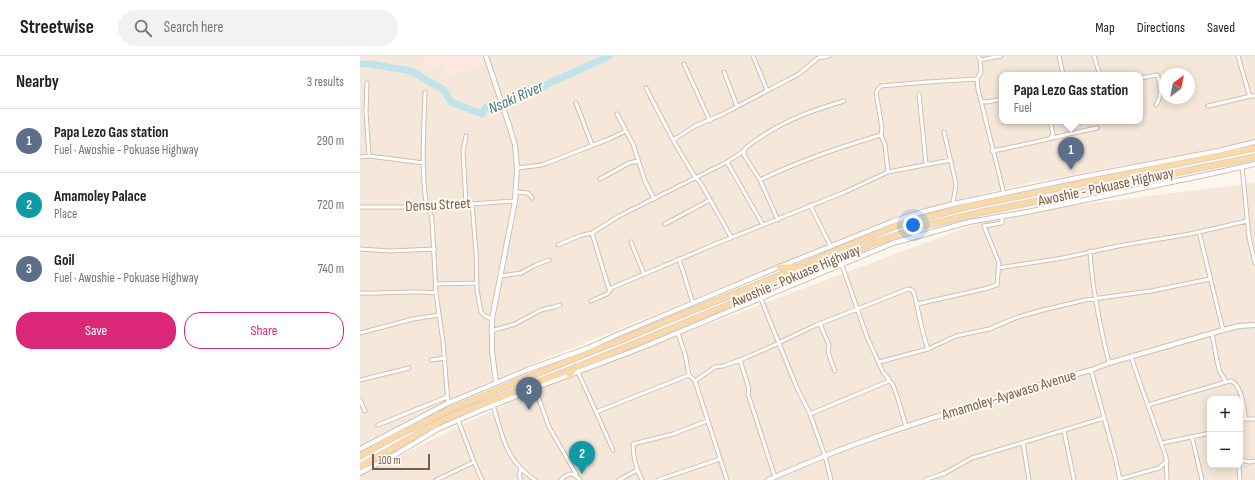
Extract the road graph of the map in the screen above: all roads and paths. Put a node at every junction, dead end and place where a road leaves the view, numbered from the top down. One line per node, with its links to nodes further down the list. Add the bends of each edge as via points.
1 (486, 56): 56 (street, via 515,146)
2 (753, 56): 19 (street)
3 (830, 56): 9 (street)
4 (978, 56): 10 (street)
5 (1001, 56): 10 (street)
6 (1059, 56): 13 (street)
7 (1094, 56): 14 (street)
8 (1238, 56): 22 (street, via 1248,91)
9 (818, 57): 19 (street, via 799,74)
10 (980, 60): 16 (street, via 981,72)
11 (684, 64): 31 (street)
12 (724, 72): 28 (street)
13 (1062, 72)
14 (1099, 72)
15 (1143, 77): 27 (street, via 1157,75 1160,86)
16 (977, 79): 25 (street); 36 (street, via 881,86 876,92)
17 (367, 83): 45 (street)
18 (646, 88): 39 (street)
19 (767, 90): 28 (street)
20 (424, 92): 52 (street)
21 (919, 94): 53 (street)
22 (1253, 96): 29 (street)
23 (999, 100): 25 (street)
24 (844, 101): 43 (street, via 791,119 767,132 748,145)
25 (981, 101): 44 (street)
26 (576, 103): 41 (street)
27 (1156, 105)
28 (737, 106): 31 (street)
29 (1208, 106)
30 (617, 114): 34 (street)
31 (710, 121): 39 (street, via 695,126)
32 (1050, 124): 38 (street, via 1053,135)
33 (1097, 128): 38 (street)
34 (626, 131): 41 (street); 49 (street)
35 (944, 132): 48 (street)
36 (881, 135): 58 (street, via 885,145); 61 (street, via 827,152)
37 (466, 136): 68 (street, via 463,151)
38 (1050, 138): 44 (street)
39 (673, 140): 59 (street)
40 (1255, 142): 63 (street)
41 (592, 145): 56 (street, via 542,165)
42 (1255, 148): 51 (main road, Awoshie - Pokuase Highway)
43 (744, 151): 50 (street); 61 (street)
44 (992, 151): 63 (street)
45 (369, 156): 47 (street); 52 (street)
46 (1255, 156): 57 (main road, Awoshie - Pokuase Highway)
47 (360, 157)
48 (951, 160): 53 (street); 70 (street, via 956,184)
49 (638, 161): 60 (street, via 629,163); 65 (street)
50 (727, 162): 59 (street); 80 (street)
51 (1186, 162): 57 (main road); 71 (main road, Awoshie - Pokuase Highway)
52 (424, 163): 73 (street)
53 (926, 164): 58 (street)
54 (1255, 164): 55 (street)
55 (1242, 166): 76 (street); 78 (street)
56 (517, 168): 62 (street)
57 (1186, 171): 75 (main road, Awoshie - Pokuase Highway)
58 (888, 172): 72 (street)
59 (695, 177): 65 (street); 66 (street)
60 (600, 179)
61 (760, 180): 77 (street)
62 (516, 192): 64 (street, via 528,193); 67 (street)
63 (1004, 194): 70 (street)
64 (532, 198)
65 (654, 199): 82 (street)
66 (710, 200): 79 (street); 83 (street)
67 (515, 201): 69 (street, Densu Street); 98 (street)
68 (466, 204): 69 (street, Densu Street); 73 (street, Densu Street)
69 (472, 204): 100 (street)
70 (953, 204): 86 (street, via 891,222)
71 (984, 204): 75 (main road); 95 (main road, Awoshie - Pokuase Highway, via 895,226)
72 (810, 205): 77 (street); 86 (street)
73 (427, 206): 74 (street, Densu Street); 88 (street, via 431,213)
74 (360, 207)
75 (983, 212): 130 (main road, Awoshie - Pokuase Highway, via 928,225 876,242)
76 (1002, 216): 93 (street, via 969,222 893,243); 96 (street, via 1002,223 984,226 999,263)
77 (778, 220): 80 (street)
78 (1247, 221): 81 (street); 92 (street)
79 (665, 224)
80 (763, 225): 83 (street)
81 (1199, 232): 89 (street); 99 (street)
82 (592, 233): 85 (street); 102 (street)
83 (731, 237): 90 (street)
84 (631, 242): 97 (street)
85 (558, 244)
86 (831, 247): 94 (street)
87 (360, 249): 88 (street)
88 (434, 249): 101 (street)
89 (1090, 251): 96 (street); 106 (street)
90 (679, 259): 97 (street); 108 (street)
91 (549, 260): 98 (street, via 521,274)
92 (1255, 263)
93 (842, 265): 105 (street); 111 (street)
94 (779, 267): 95 (main road); 108 (street)
95 (795, 268): 164 (main road, Awoshie - Pokuase Highway, via 447,411)
96 (998, 268): 109 (street, via 997,285)
97 (644, 274): 102 (street)
98 (501, 276): 113 (street)
99 (1210, 279): 106 (street); 116 (street)
100 (477, 283): 101 (street); 113 (street, via 482,312)
101 (436, 284): 104 (street)
102 (609, 289): 107 (street, via 606,294)
103 (360, 293): 104 (street)
104 (436, 293): 112 (street)
105 (761, 299): 119 (street); 121 (street)
106 (1095, 299): 122 (street, via 1018,317 989,329 956,336); 128 (street)
107 (591, 301)
108 (693, 303): 139 (street, via 588,348)
109 (917, 304): 111 (street, via 914,293 908,289); 122 (street)
110 (560, 305): 117 (street, via 541,310 515,324)
111 (856, 309): 114 (street); 127 (street)
112 (439, 315): 118 (street); 124 (street)
113 (492, 319): 117 (street)
114 (820, 324): 121 (street); 131 (street, via 829,345 828,351)
115 (1255, 325): 116 (street, Amamoley-Ayawaso Avenue)
116 (1223, 330): 120 (street, Amamoley-Ayawaso Avenue)
117 (491, 331): 139 (street, via 492,365)
118 (360, 333)
119 (678, 333): 130 (street); 133 (street)
120 (1212, 333): 123 (street, Amamoley-Ayawaso Avenue); 138 (street, via 1220,372)
121 (779, 342): 126 (street); 148 (street)
122 (928, 349): 127 (street)
123 (1131, 357): 128 (street, Amamoley-Ayawaso Avenue); 145 (street)
124 (445, 358): 125 (street); 141 (street)
125 (431, 360)
126 (740, 360): 137 (street, via 715,367); 177 (street, via 749,388 748,394)
127 (879, 362): 136 (street)
128 (1109, 363): 132 (street, Amamoley-Ayawaso Avenue)
129 (409, 368): 135 (street)
130 (577, 370): 134 (main road); 147 (street); 171 (main road, Awoshie - Pokuase Highway, via 454,415)
131 (835, 370)
132 (1091, 370): 149 (street); 156 (street, Amamoley-Ayawaso Avenue)
133 (689, 375): 137 (street); 147 (street)
134 (569, 376): 140 (street)
135 (360, 380)
136 (889, 380): 148 (street); 156 (street)
137 (695, 381): 154 (street)
138 (1226, 382): 145 (street); 150 (street, via 1231,381 1236,385)
139 (496, 383): 143 (street)
140 (535, 388): 144 (street); 176 (street, via 549,426)
141 (447, 397): 143 (street); 155 (street)
142 (360, 400): 146 (street)
143 (448, 403): 162 (street)
144 (493, 405): 152 (street); 173 (street, via 508,452)
145 (1148, 405): 161 (street)
146 (365, 411)
147 (596, 412): 163 (street)
148 (810, 414): 165 (street)
149 (1104, 418): 157 (street); 178 (street)
150 (1246, 419): 151 (street); 153 (street)
151 (1255, 419)
152 (458, 420): 170 (street); 175 (street)
153 (1243, 420)
154 (707, 421): 166 (street); 174 (street, via 673,434 635,443 633,446)
155 (378, 425)
156 (906, 427): 165 (street, Amamoley-Ayawaso Avenue)
157 (1064, 430): 160 (street); 193 (street)
158 (1207, 434): 159 (street)
159 (1192, 437): 161 (street); 195 (street)
160 (1023, 443): 191 (street, via 972,458 945,473); 192 (street)
161 (1162, 443): 167 (street)
162 (360, 449)
163 (613, 450)
164 (360, 456)
165 (825, 456): 177 (street, Amamoley-Ayawaso Avenue); 190 (street)
166 (720, 459): 187 (street); 188 (street)
167 (1167, 461): 178 (street, via 1159,468); 194 (street)
168 (1243, 461): 169 (street)
169 (1255, 461)
170 (474, 462): 179 (street); 180 (street)
171 (360, 466)
172 (1239, 468): 196 (street)
173 (521, 469): 181 (street); 182 (street)
174 (637, 470): 185 (street); 186 (street)
175 (360, 473)
176 (576, 474): 183 (street, via 564,476); 184 (street)
177 (775, 477): 189 (street, Amamoley-Ayawaso Avenue)
178 (1120, 479)
179 (436, 480)
180 (482, 480)
181 (520, 480)
182 (536, 480)
183 (561, 480)
184 (580, 480)
185 (619, 480)
186 (642, 480)
187 (658, 480)
188 (727, 480)
189 (768, 480)
190 (831, 480)
191 (925, 480)
192 (1029, 480)
193 (1074, 480)
194 (1167, 480)
195 (1202, 480)
196 (1240, 480)

